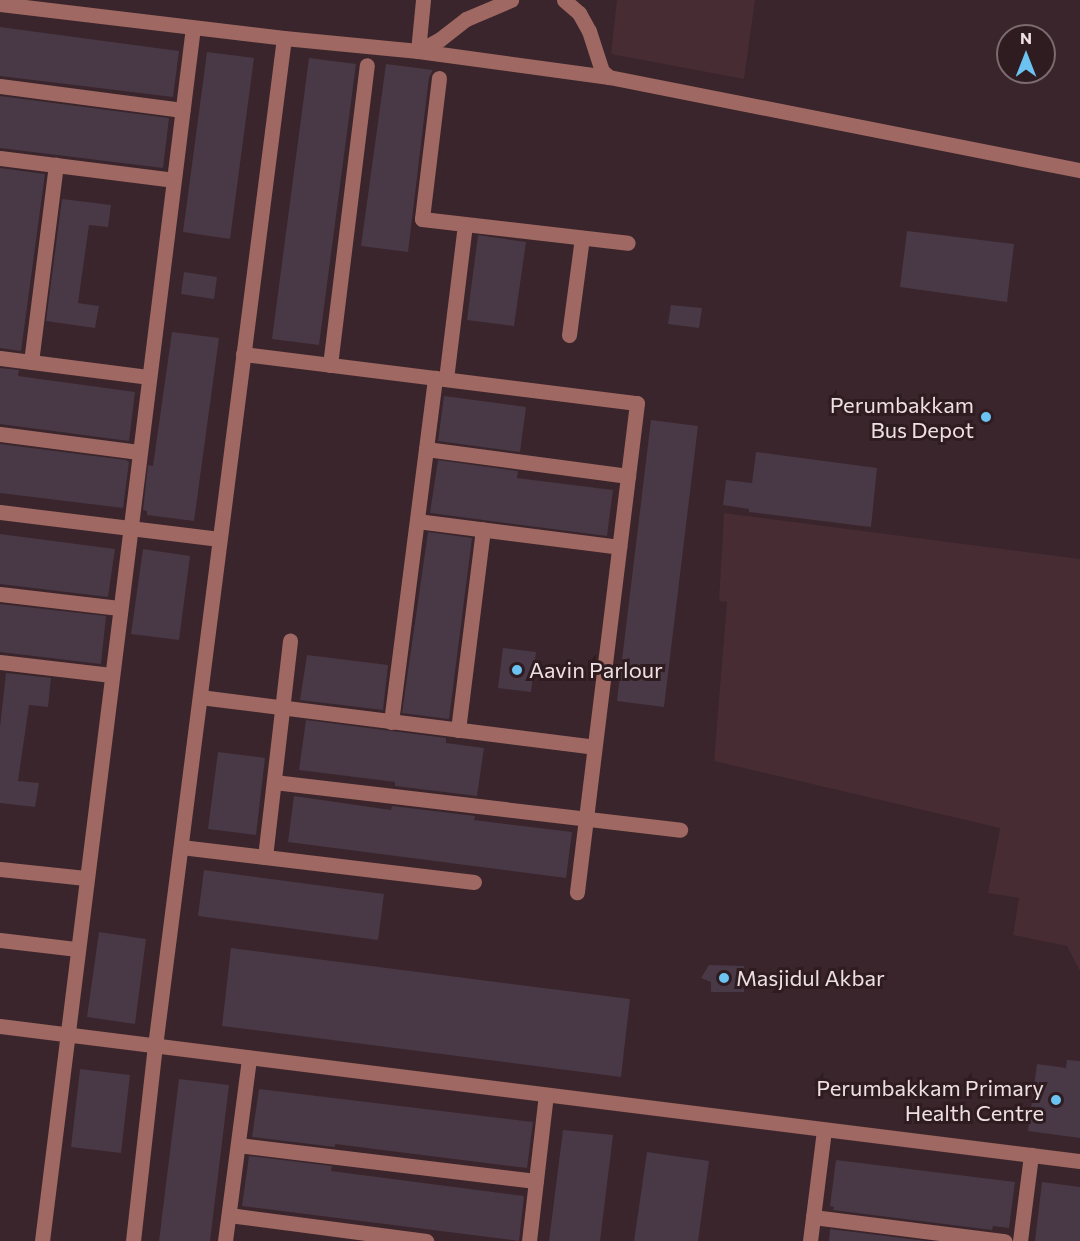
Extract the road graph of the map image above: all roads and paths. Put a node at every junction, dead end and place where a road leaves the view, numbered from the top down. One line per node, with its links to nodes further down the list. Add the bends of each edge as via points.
1 (423, 0): 8 (street)
2 (511, 0): 8 (street, via 466,19)
3 (564, 0): 10 (street, via 579,13 602,71)
4 (0, 3): 5 (street)
5 (41, 4): 6 (street)
6 (193, 27): 7 (street); 13 (street)
7 (284, 38): 8 (street); 22 (street)
8 (418, 51): 10 (street)
9 (367, 65): 25 (street)
10 (609, 77): 16 (street)
11 (439, 78): 18 (street, via 422,219)
12 (0, 86): 13 (street)
13 (182, 110): 17 (street)
14 (0, 158): 15 (street)
15 (56, 165): 17 (street); 24 (street)
16 (1080, 170)
17 (173, 180): 26 (street)
18 (465, 224): 19 (street); 27 (street)
19 (582, 238): 20 (street); 21 (street)
20 (628, 243)
21 (569, 335)
22 (243, 354): 25 (street); 36 (street)
23 (0, 358): 24 (street)
24 (31, 362): 26 (street)
25 (330, 364): 27 (street)
26 (148, 377): 30 (street)
27 (441, 378): 29 (street); 31 (street, via 637,403)
28 (0, 434): 30 (street)
29 (426, 449): 31 (street); 33 (street)
30 (139, 452): 34 (street)
31 (628, 476): 37 (street)
32 (0, 512): 34 (street)
33 (417, 521): 35 (street); 45 (street)
34 (129, 528): 36 (street); 39 (street)
35 (483, 530): 37 (street); 46 (street)
36 (219, 539): 43 (street)
37 (619, 548): 47 (street)
38 (0, 594): 39 (street)
39 (119, 608): 42 (street)
40 (290, 640): 44 (street)
41 (0, 662): 42 (street)
42 (111, 675): 54 (street)
43 (200, 698): 44 (street); 51 (street)
44 (283, 708): 45 (street); 48 (street)
45 (392, 722): 46 (street)
46 (458, 730): 47 (street)
47 (594, 747): 49 (street)
48 (274, 782): 49 (street); 52 (street)
49 (585, 819): 50 (street); 56 (street)
50 (680, 830)
51 (181, 847): 52 (street); 61 (street)
52 (265, 857): 55 (street)
53 (0, 869): 54 (street)
54 (86, 878): 58 (street)
55 (474, 882)
56 (577, 892)
57 (0, 940): 58 (street)
58 (77, 949): 60 (street)
59 (0, 1026): 60 (street)
60 (66, 1035): 61 (street); 71 (street)
61 (155, 1046): 62 (street); 72 (street)
62 (249, 1058): 63 (street); 65 (street)
63 (546, 1095): 64 (street); 68 (street)
64 (824, 1130): 66 (street); 70 (street)
65 (238, 1145): 68 (street); 69 (street)
66 (1031, 1155): 67 (street); 78 (street)
67 (1080, 1161)
68 (536, 1181): 75 (street)
69 (229, 1215): 73 (street); 74 (street)
70 (813, 1217): 76 (street); 77 (street)
71 (42, 1241)
72 (133, 1241)
73 (225, 1241)
74 (426, 1241)
75 (530, 1241)
76 (810, 1241)
77 (1004, 1241)
78 (1020, 1241)

